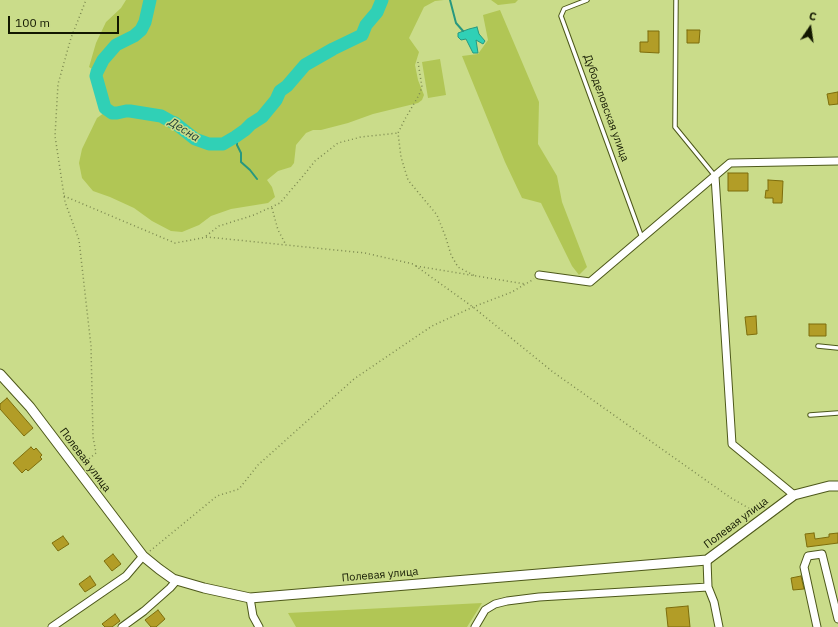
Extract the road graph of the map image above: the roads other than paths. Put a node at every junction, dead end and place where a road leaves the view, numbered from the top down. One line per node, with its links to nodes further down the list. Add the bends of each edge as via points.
1 (587, 0): 5 (lane, Дубоделовская улица, via 564,9 561,16)
2 (676, 0): 4 (lane, via 675,127)
3 (838, 161): 4 (street, via 730,163)
4 (715, 176): 5 (street); 13 (street, via 732,444)
5 (642, 239): 6 (street, via 590,282)
6 (539, 275)
7 (818, 346): 8 (lane)
8 (838, 348)
9 (0, 374): 14 (street, Полевая улица, via 30,407)
10 (838, 413): 11 (lane)
11 (810, 415)
12 (838, 486): 13 (street, Полевая улица)
13 (794, 495): 15 (street, Полевая улица)
14 (144, 556): 16 (street, Полевая улица); 20 (street, via 126,576)
15 (707, 560): 17 (street); 18 (street, Полевая улица)
16 (177, 580): 18 (street, Полевая улица); 21 (street, via 144,611)
17 (708, 587): 23 (street, via 507,601 485,610); 24 (street)
18 (250, 598): 22 (street, via 253,616)
19 (838, 619): 25 (street, via 822,554 808,556 804,567)
20 (52, 627)
21 (122, 627)
22 (259, 627)
23 (475, 627)
24 (719, 627)
25 (818, 627)

